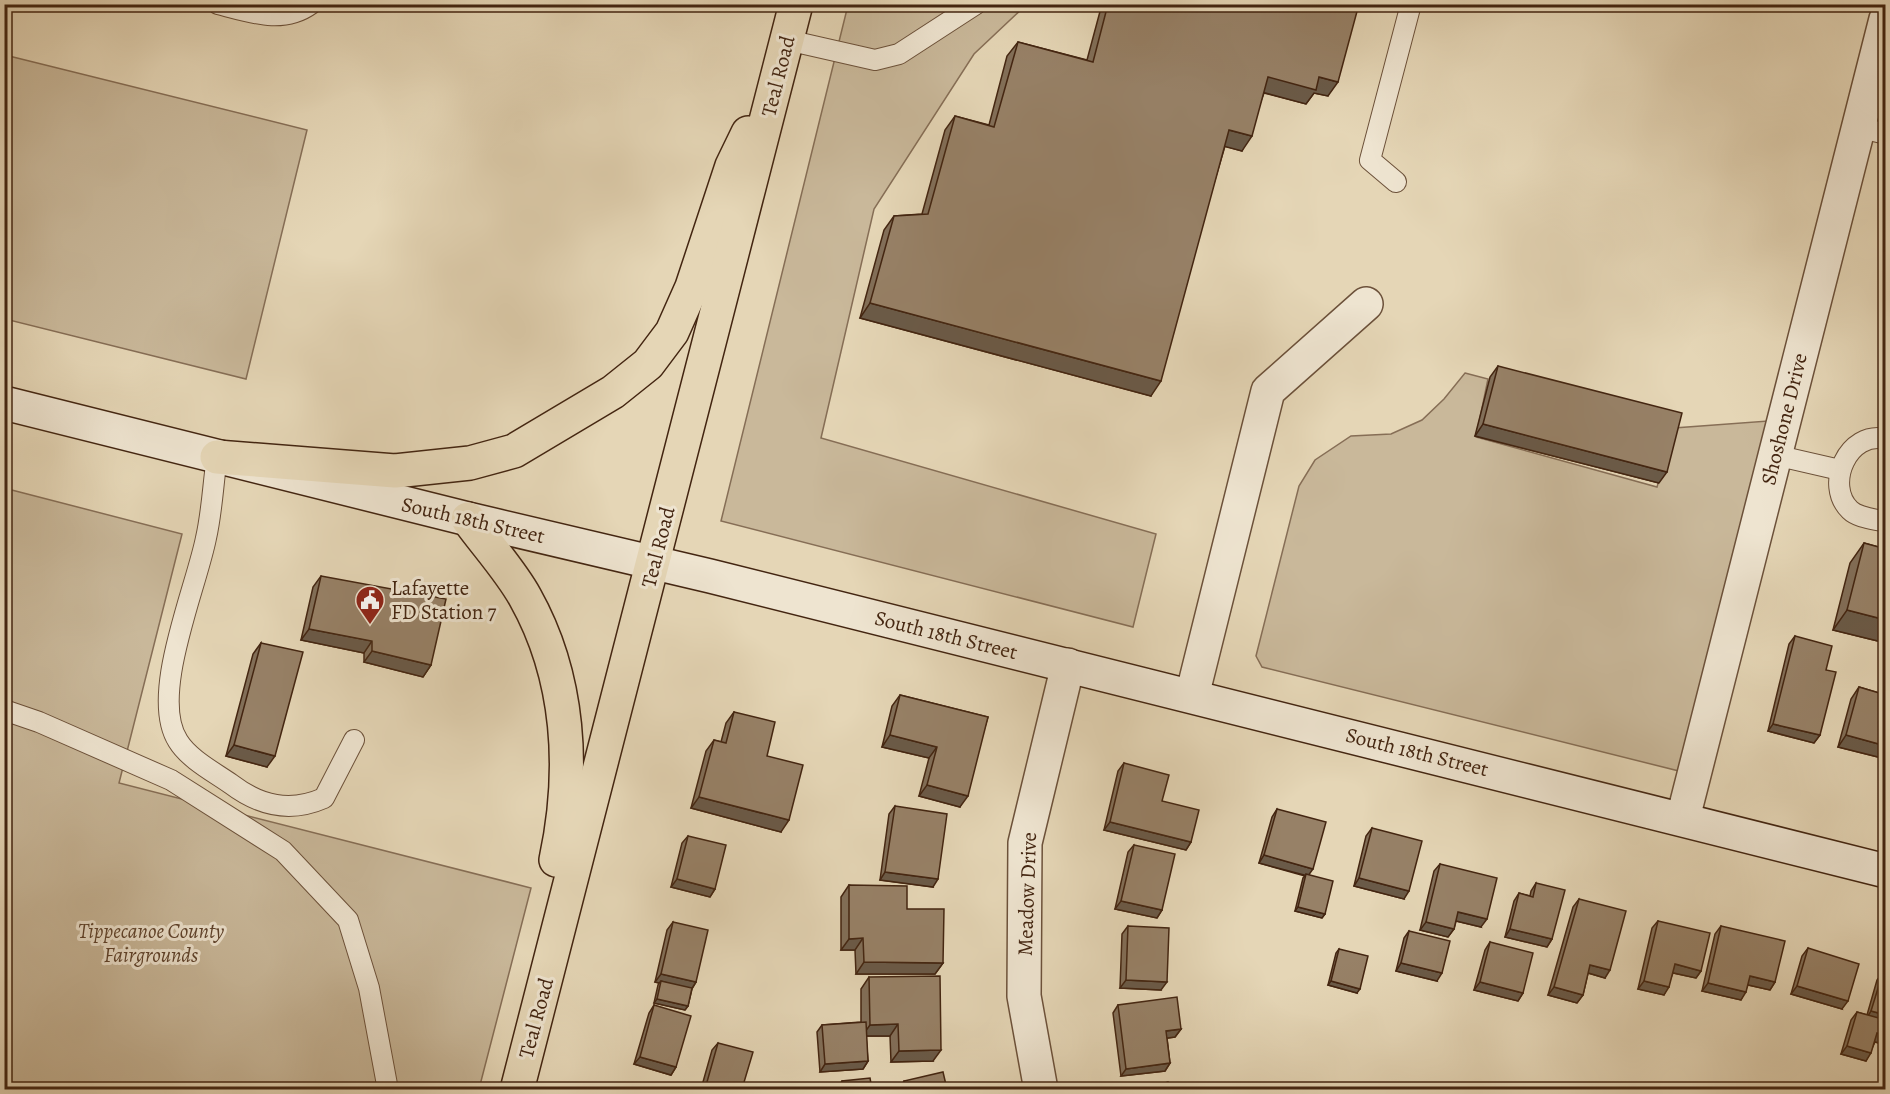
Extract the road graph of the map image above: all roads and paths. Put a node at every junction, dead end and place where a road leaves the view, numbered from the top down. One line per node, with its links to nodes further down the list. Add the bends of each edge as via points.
1 (218, 4): 2 (lane, via 285,17)
2 (311, 4)
3 (796, 4): 7 (main road, Teal Road)
4 (976, 4): 7 (lane, via 899,54 875,60)
5 (1411, 4): 9 (lane, via 1370,160)
6 (1886, 19): 8 (main road, Shoshone Drive)
7 (784, 54): 14 (main road, via 732,166 692,286 672,332 648,364 613,392 514,451 470,464 395,471); 18 (main road, Teal Road)
8 (1873, 117): 13 (main road, Shoshone Drive)
9 (1396, 182)
10 (1366, 304): 20 (main road, via 1268,391)
11 (4, 403): 14 (main road, South 18th Street)
12 (1886, 439): 15 (lane, via 1867,440 1851,450)
13 (1775, 455): 15 (lane); 23 (main road, Shoshone Drive)
14 (217, 457): 16 (main road, South 18th Street); 22 (lane, via 207,536 168,686 171,725 178,741 244,794 262,804 287,806 324,798)
15 (1840, 470): 17 (lane, via 1839,493 1851,510)
16 (468, 519): 18 (main road, South 18th Street); 25 (main road, via 525,596 561,695 568,742 564,822 545,909)
17 (1886, 522)
18 (654, 562): 19 (main road, South 18th Street); 25 (main road, Teal Road)
19 (1068, 665): 20 (main road, South 18th Street); 28 (main road, Meadow Drive, via 1025,843 1024,996)
20 (1192, 696): 23 (main road, South 18th Street)
21 (4, 710): 26 (lane, via 171,780 283,851 348,920 369,988)
22 (354, 740)
23 (1683, 818): 24 (main road, South 18th Street)
24 (1886, 871)
25 (537, 1013): 27 (main road, Teal Road)
26 (388, 1089)
27 (517, 1089)
28 (1041, 1089)

